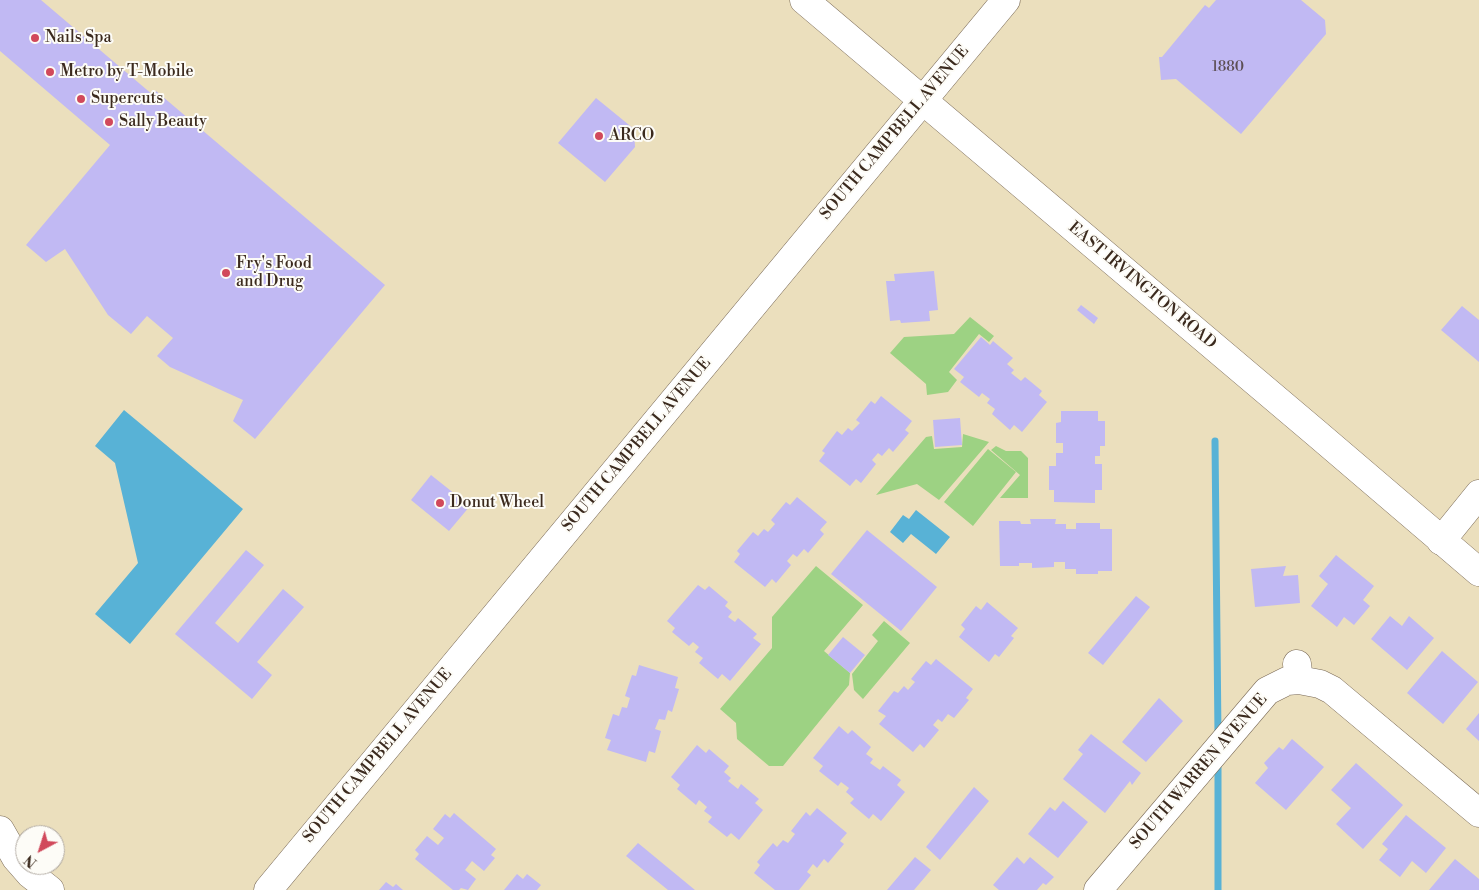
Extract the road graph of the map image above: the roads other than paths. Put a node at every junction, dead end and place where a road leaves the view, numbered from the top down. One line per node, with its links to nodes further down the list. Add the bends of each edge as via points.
1 (804, 0): 3 (main road, EAST IRVINGTON ROAD)
2 (1006, 0): 3 (main road, SOUTH CAMPBELL AVENUE)
3 (922, 100): 5 (main road, EAST IRVINGTON ROAD); 10 (main road, SOUTH CAMPBELL AVENUE)
4 (1479, 494): 5 (main road)
5 (1441, 540): 6 (main road, EAST IRVINGTON ROAD)
6 (1479, 572)
7 (1479, 813): 11 (main road, SOUTH WARREN AVENUE, via 1332,690 1298,672 1267,691)
8 (0, 830): 9 (main road, via 16,858)
9 (50, 890)
10 (268, 890)
11 (1098, 890)

